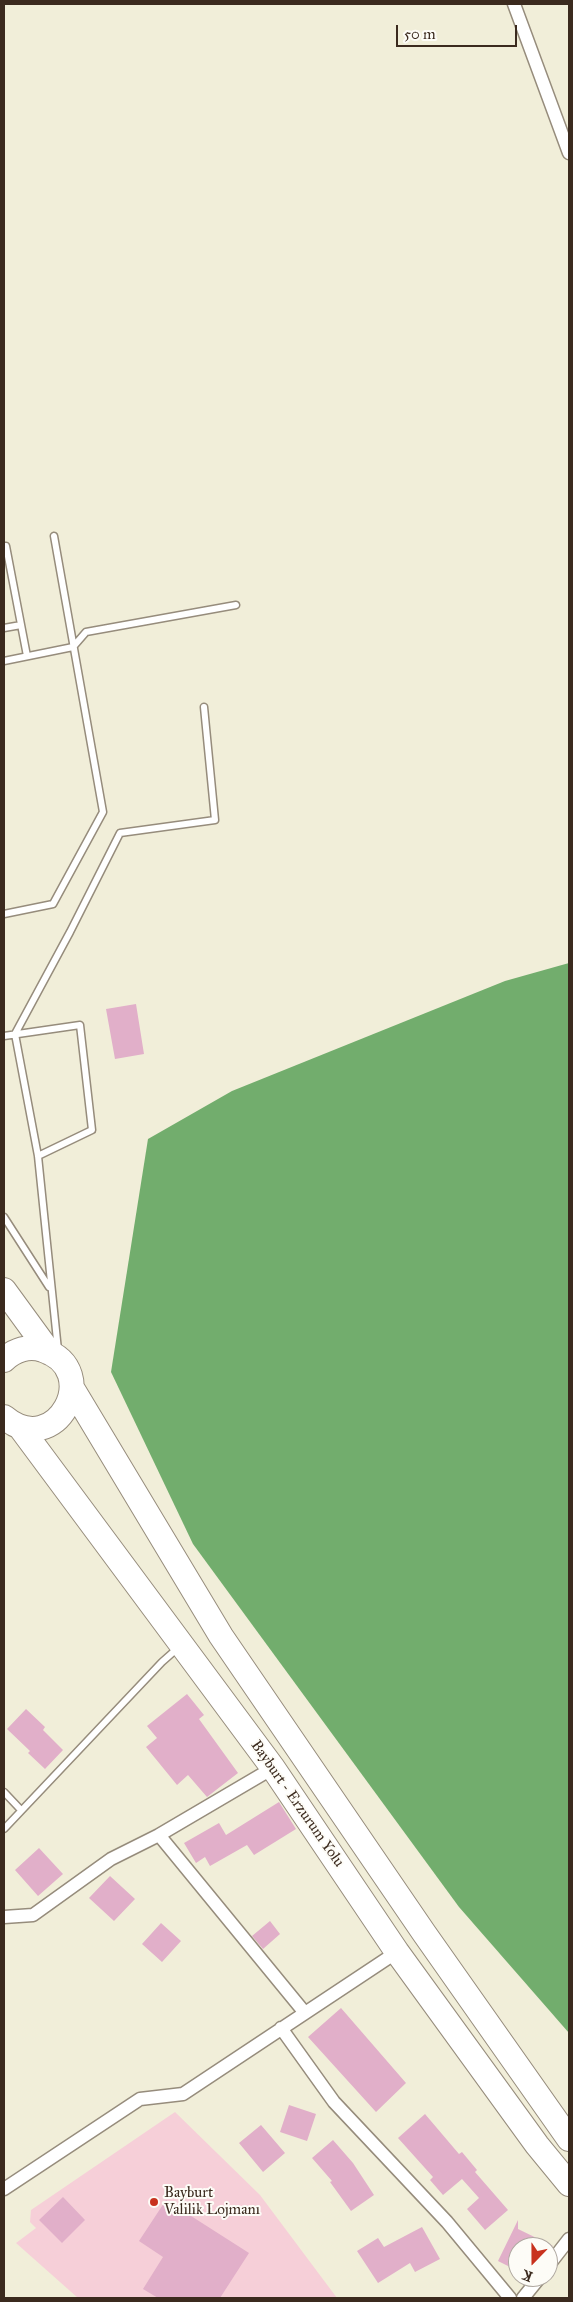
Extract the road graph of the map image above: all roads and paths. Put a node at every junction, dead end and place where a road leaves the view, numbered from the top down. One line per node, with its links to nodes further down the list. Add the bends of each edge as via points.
1 (514, 4): 2 (street)
2 (569, 153)
3 (54, 536): 8 (lane)
4 (6, 546): 6 (lane)
5 (236, 605): 8 (lane, via 86,632)
6 (21, 625): 7 (lane); 9 (lane)
7 (4, 628)
8 (73, 647): 9 (lane); 12 (lane, via 103,812 53,904)
9 (27, 656): 10 (lane)
10 (4, 660)
11 (204, 707): 13 (lane, via 216,820 120,833)
12 (4, 914)
13 (14, 1034): 14 (lane); 15 (lane); 15 (lane, via 80,1025 92,1130)
14 (4, 1036)
15 (38, 1156): 18 (lane)
16 (4, 1217): 18 (lane)
17 (4, 1290): 19 (highway, Bayburt - Erzurum Yolu)
18 (51, 1290): 19 (lane)
19 (55, 1356): 20 (highway, via 29,1348 18,1350); 21 (highway, Bayburt - Erzurum Yolu, via 66,1367)
20 (4, 1360)
21 (72, 1388): 22 (highway, Bayburt - Erzurum Yolu, via 67,1408 60,1417 42,1427); 33 (highway, Bayburt - Erzurum Yolu, via 221,1636 424,1934)
22 (12, 1422): 23 (highway, Bayburt - Erzurum Yolu)
23 (182, 1645): 24 (highway, Bayburt - Erzurum Yolu); 26 (lane, via 162,1662)
24 (273, 1768): 28 (street); 30 (highway, Bayburt - Erzurum Yolu)
25 (4, 1792): 26 (lane)
26 (22, 1810): 27 (lane)
27 (4, 1829)
28 (159, 1835): 29 (street, via 111,1859 33,1915); 31 (street)
29 (4, 1917)
30 (397, 1952): 31 (street); 34 (highway, Bayburt - Erzurum Yolu)
31 (304, 2013): 32 (street)
32 (281, 2028): 35 (street, via 183,2094 140,2099); 39 (street, via 334,2102 447,2222)
33 (569, 2139)
34 (569, 2184)
35 (4, 2189)
36 (569, 2239): 37 (street)
37 (558, 2253)
38 (532, 2287): 40 (street)
39 (510, 2298)
40 (523, 2298)

